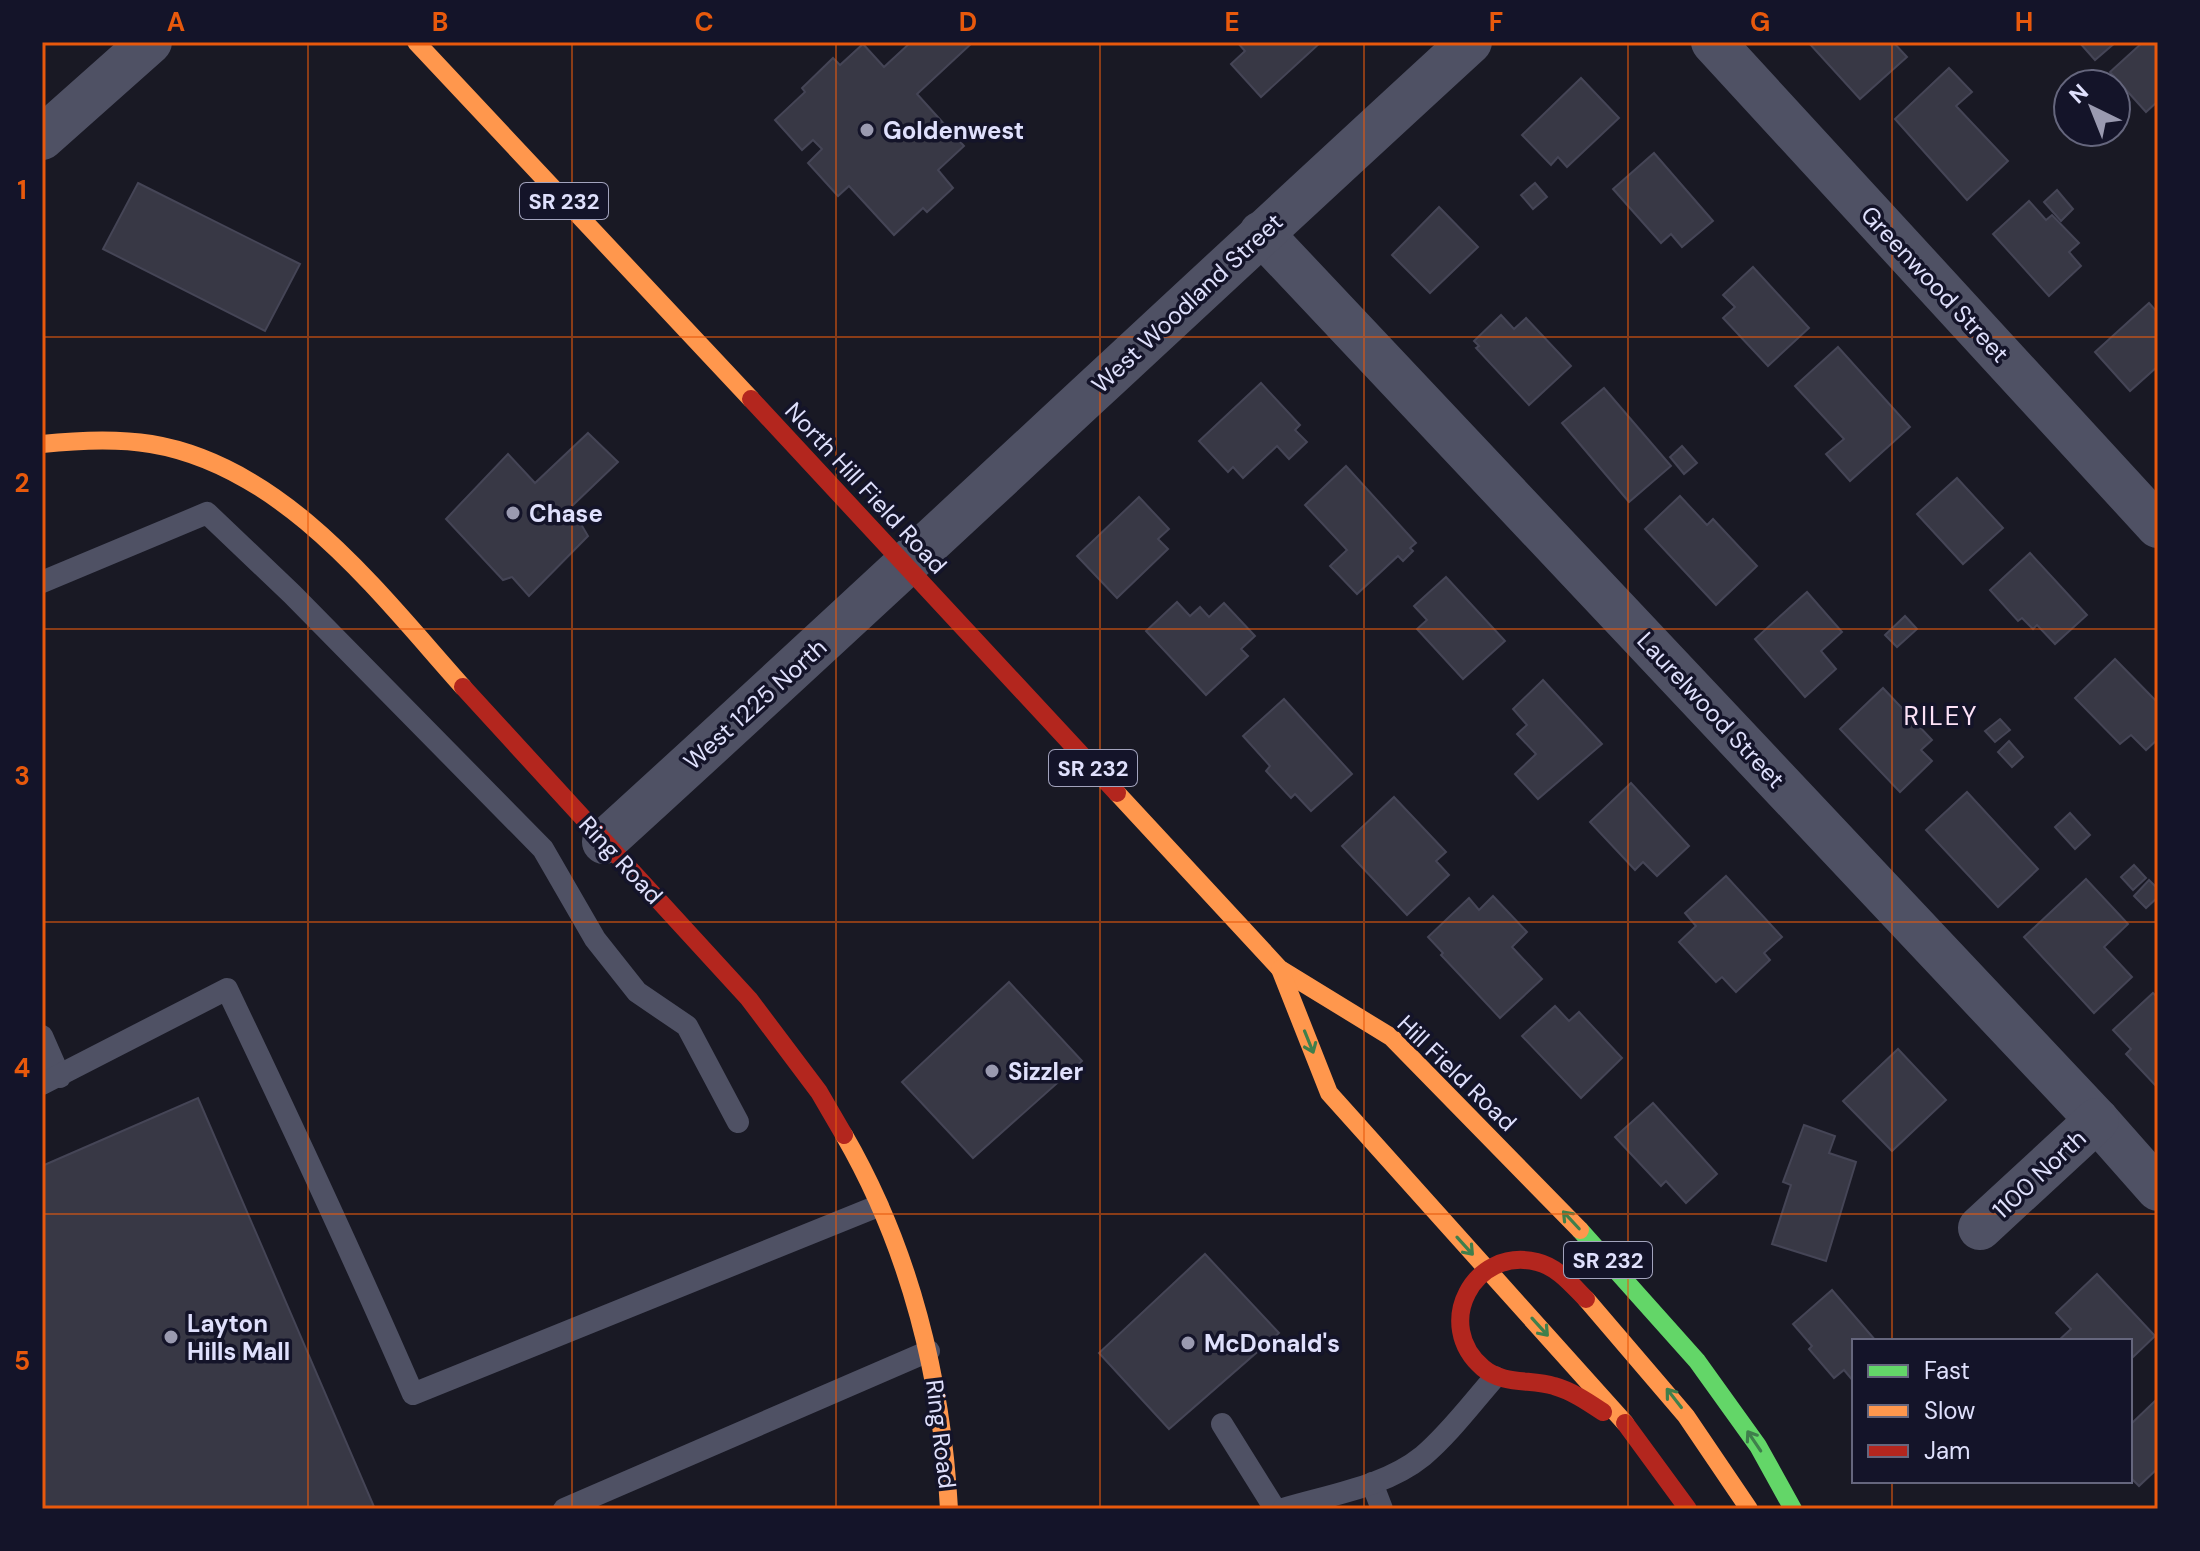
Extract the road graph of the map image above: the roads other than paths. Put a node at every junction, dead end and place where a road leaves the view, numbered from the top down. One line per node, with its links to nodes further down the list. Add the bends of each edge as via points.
1 (150, 42): 5 (street)
2 (416, 42): 9 (main road, North Hill Field Road / SR 232)
3 (1470, 42): 6 (street, West Woodland Street)
4 (1713, 42): 8 (street, Greenwood Street)
5 (42, 138)
6 (1261, 233): 9 (street, West Woodland Street); 15 (street, Laurelwood Street)
7 (42, 444): 11 (main road, Ring Road, via 113,438 180,449 218,464 288,505 366,581)
8 (2155, 517)
9 (907, 566): 11 (street, West 1225 North); 12 (main road, North Hill Field Road / SR 232)
10 (42, 582): 16 (lane, via 207,513 543,849 595,939 637,992 687,1026)
11 (604, 842): 18 (main road, Ring Road, via 768,1021 830,1111)
12 (1280, 969): 20 (main road, SR 232, one-way to 20, via 1329,1093); 33 (main road, Hill Field Road / SR 232, one-way to 12, via 1758,1446 1704,1370 1552,1199 1391,1037)
13 (42, 1036): 14 (lane)
14 (51, 1080): 18 (lane, via 227,989 413,1394)
15 (2097, 1120): 17 (street, Laurelwood Street); 19 (street, 1100 North)
16 (738, 1122)
17 (2158, 1189)
18 (878, 1206): 21 (main road, Ring Road)
19 (1980, 1228)
20 (1487, 1270): 22 (main road, via 1465,1294 1459,1326 1470,1356); 24 (main road, SR 232, one-way to 24); 32 (main road, one-way to 20, via 1693,1422 1564,1276 1524,1259 1506,1260)
21 (929, 1351): 26 (lane); 27 (main road, Ring Road)
22 (1495, 1377): 24 (main road, via 1557,1387); 25 (lane, via 1422,1457)
23 (1222, 1424): 28 (lane)
24 (1635, 1434): 31 (main road, SR 232)
25 (1372, 1483): 29 (lane); 30 (lane)
26 (564, 1509)
27 (949, 1509)
28 (1275, 1509)
29 (1283, 1509)
30 (1382, 1509)
31 (1688, 1509)
32 (1749, 1509)
33 (1793, 1509)

